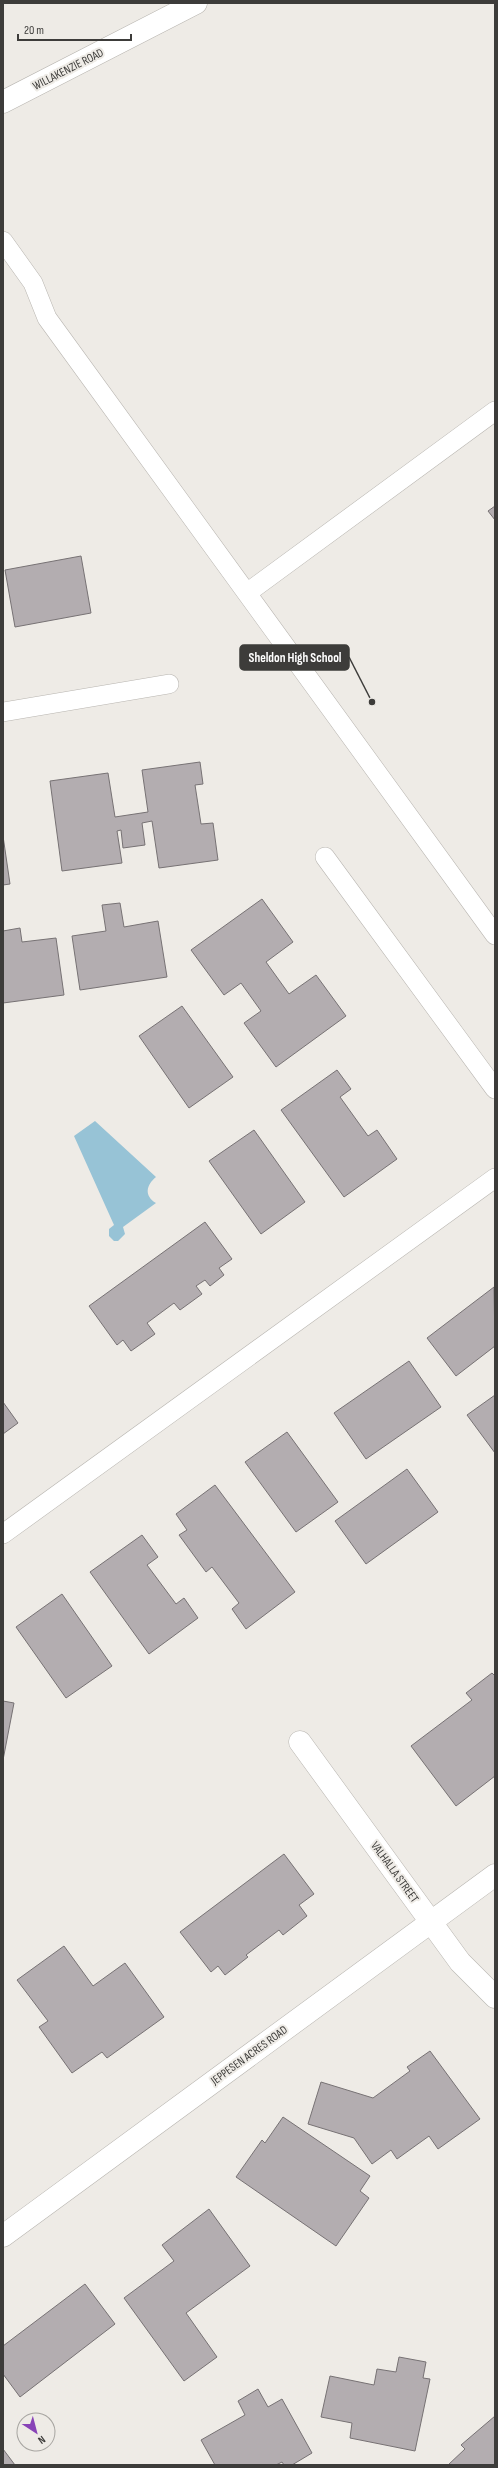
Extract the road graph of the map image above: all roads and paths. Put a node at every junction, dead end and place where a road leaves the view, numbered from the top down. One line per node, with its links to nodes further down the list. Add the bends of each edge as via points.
1 (196, 3): 2 (street, WILLAKENZIE ROAD)
2 (3, 102)
3 (3, 241): 5 (lane, via 33,283 47,318)
4 (495, 411): 5 (lane)
5 (247, 593): 9 (lane)
6 (169, 684): 7 (lane)
7 (3, 712)
8 (325, 857): 10 (lane)
9 (495, 936)
10 (495, 1089)
11 (495, 1178): 12 (lane)
12 (3, 1534)
13 (300, 1742): 15 (street, VALHALLA STREET)
14 (495, 1875): 15 (street, JEPPESEN ACRES ROAD)
15 (431, 1922): 16 (street, VALHALLA STREET, via 460,1962); 17 (street, JEPPESEN ACRES ROAD)
16 (495, 1997)
17 (3, 2236)

